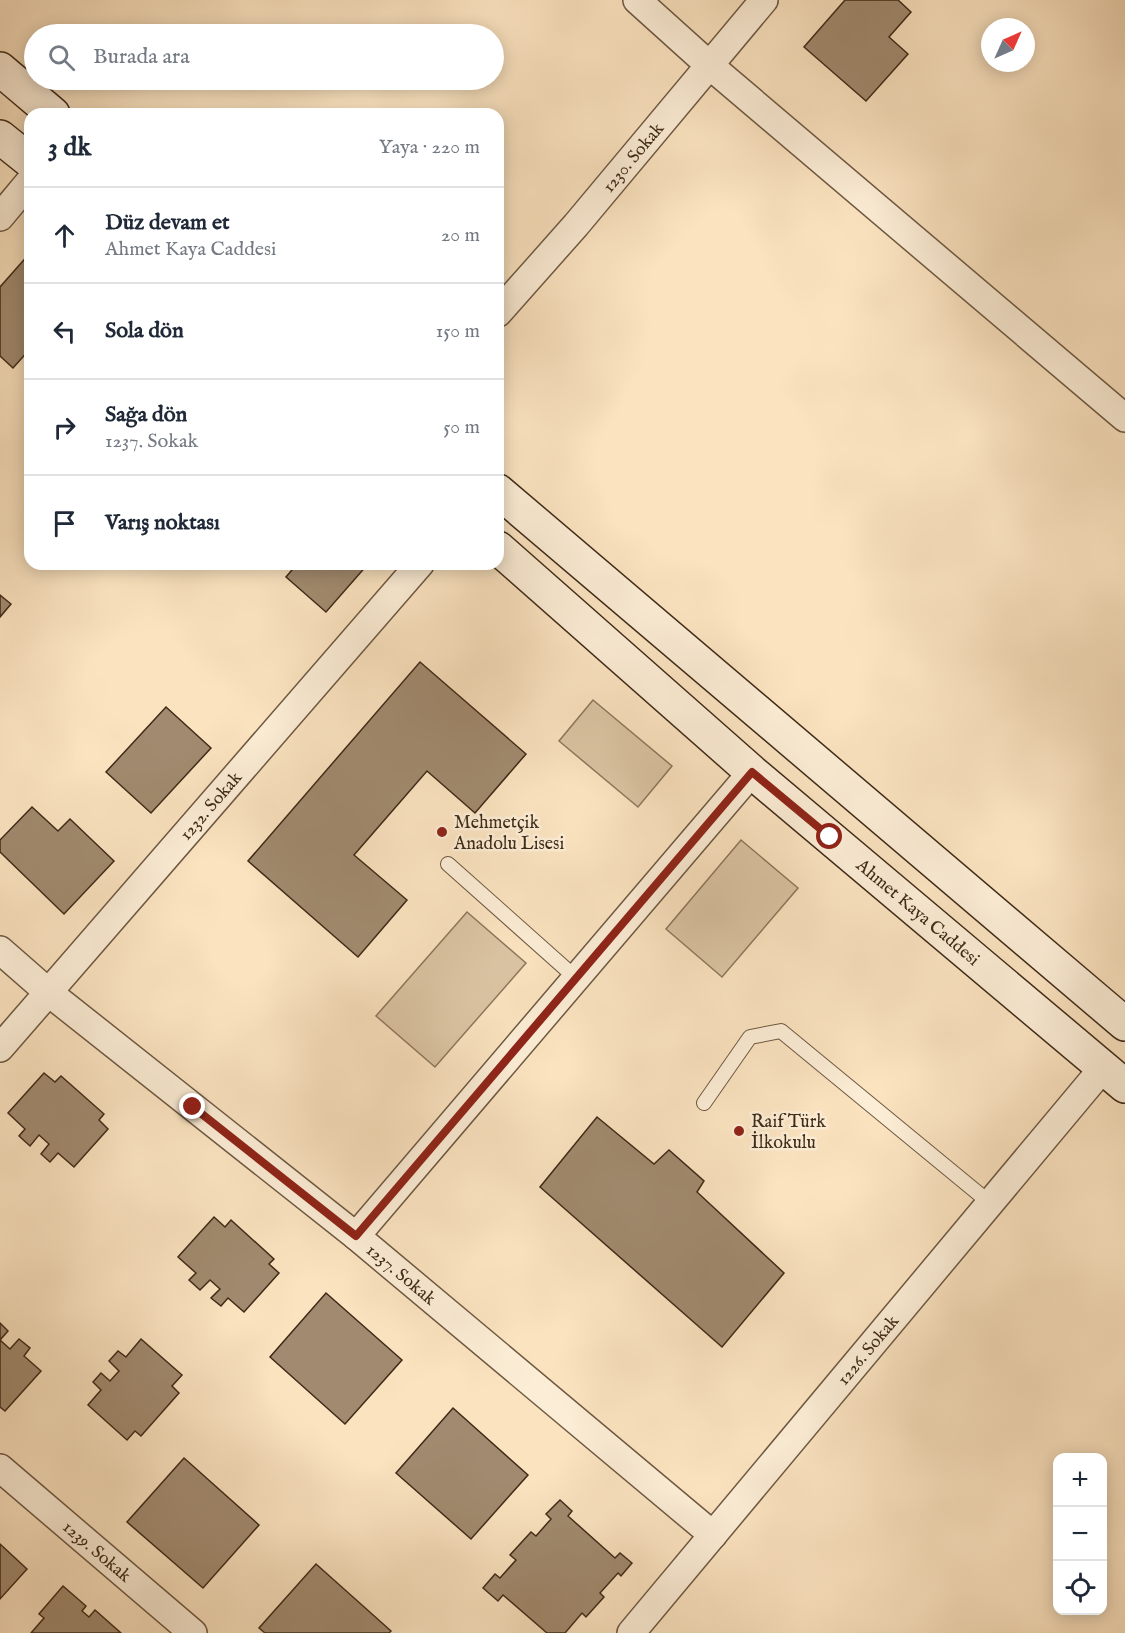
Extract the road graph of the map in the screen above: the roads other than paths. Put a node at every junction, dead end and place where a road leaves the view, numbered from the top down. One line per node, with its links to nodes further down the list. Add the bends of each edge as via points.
1 (637, 0): 3 (street)
2 (764, 0): 3 (street, 1230. Sokak)
3 (708, 64): 12 (street, 1230. Sokak); 13 (street)
4 (0, 69): 5 (main road)
5 (24, 89)
6 (25, 90): 7 (main road)
7 (46, 108)
8 (0, 137): 9 (main road)
9 (24, 156)
10 (24, 188): 11 (street)
11 (0, 217)
12 (504, 306)
13 (1125, 418)
14 (504, 496): 22 (main road)
15 (504, 553): 17 (main road, Ahmet Kaya Caddesi)
16 (415, 570): 21 (street, 1232. Sokak)
17 (752, 772): 20 (street); 24 (main road, Ahmet Kaya Caddesi)
18 (448, 864): 20 (lane)
19 (0, 950): 21 (street, 1237. Sokak)
20 (576, 978): 27 (street)
21 (48, 992): 23 (street, 1232. Sokak); 27 (street, 1237. Sokak)
22 (1125, 1024)
23 (0, 1048)
24 (1114, 1077): 26 (street, 1226. Sokak)
25 (704, 1103): 26 (lane, via 750,1037 780,1030)
26 (990, 1203): 29 (street, 1226. Sokak)
27 (356, 1236): 29 (street, 1237. Sokak)
28 (0, 1468): 30 (street, 1239. Sokak)
29 (713, 1535): 31 (street, 1226. Sokak)
30 (193, 1633)
31 (631, 1633)

